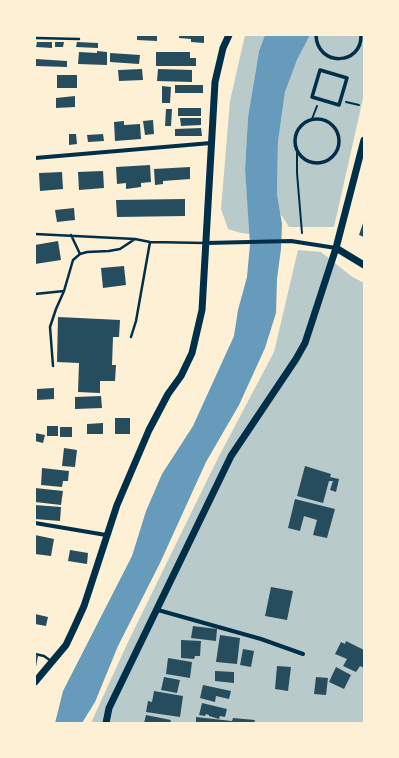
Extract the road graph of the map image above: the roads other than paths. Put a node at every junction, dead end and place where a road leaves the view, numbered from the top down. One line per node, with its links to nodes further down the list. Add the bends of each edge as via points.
1 (229, 35): 8 (street, via 223,48 215,82)
2 (316, 35): 3 (street, via 316,42 322,52 326,56 338,59 354,53)
3 (361, 35)
4 (35, 38): 5 (lane)
5 (79, 39)
6 (319, 99): 6 (street, via 312,97 320,70 347,78 339,105)
7 (364, 140): 16 (street)
8 (211, 143): 10 (street); 15 (street)
9 (297, 152): 9 (street, via 296,134 302,125 312,119 324,120 334,126 340,142 336,153 328,161 316,164 305,160)
10 (35, 158)
11 (35, 234): 12 (lane)
12 (71, 235): 13 (lane); 17 (lane)
13 (135, 239): 14 (lane); 17 (lane, via 120,249)
14 (150, 242): 15 (lane); 21 (lane)
15 (205, 243): 16 (street, via 291,241); 24 (street, via 202,310 192,353 148,430)
16 (336, 248): 18 (street); 25 (street, via 305,343 231,456)
17 (80, 254): 19 (lane, via 73,260)
18 (364, 265)
19 (64, 291): 20 (lane); 22 (lane, via 50,327)
20 (35, 294)
21 (131, 337)
22 (53, 366)
23 (35, 523): 24 (street)
24 (106, 535): 28 (street, via 84,606 66,645)
25 (158, 610): 27 (street, via 261,639); 30 (street, via 109,708)
26 (35, 654): 28 (lane, via 44,656)
27 (303, 654)
28 (51, 662): 29 (street)
29 (35, 682)
30 (106, 723)

